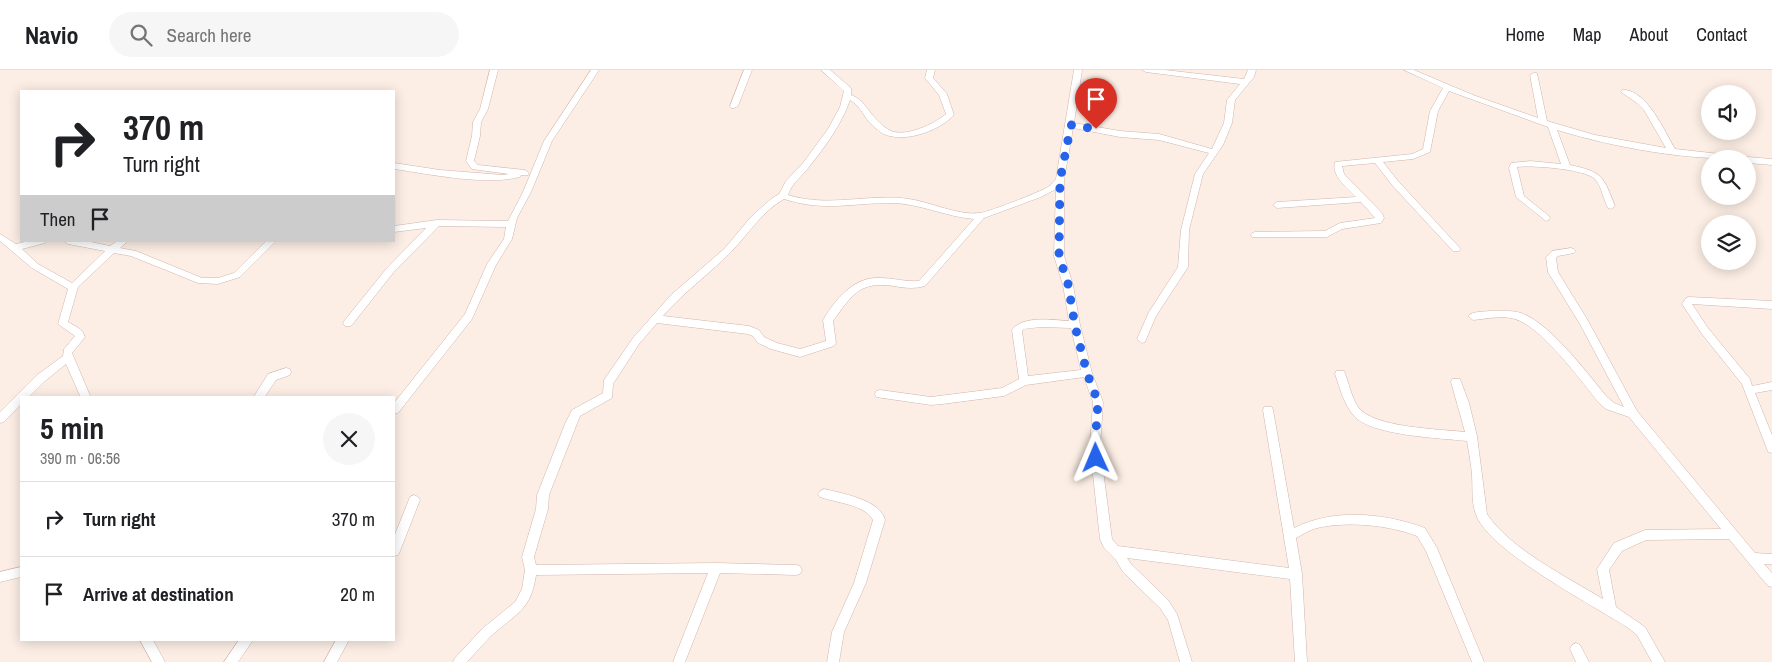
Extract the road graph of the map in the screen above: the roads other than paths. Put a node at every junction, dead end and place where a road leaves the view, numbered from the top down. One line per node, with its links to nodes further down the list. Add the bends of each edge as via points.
1 (494, 70): 27 (street, via 484,109 477,122 470,161 475,167)
2 (595, 70): 26 (street, via 555,129)
3 (748, 70): 15 (street)
4 (825, 70): 14 (street, via 848,90)
5 (931, 70): 14 (street, via 929,78 943,94 950,115 941,123 919,130 889,134 874,121 863,104)
6 (1078, 70): 17 (street, via 1071,105)
7 (1146, 70): 11 (street)
8 (1252, 70): 11 (street)
9 (1408, 70): 12 (street)
10 (1534, 75): 16 (street, via 1540,113)
11 (1246, 82): 19 (street, via 1231,100 1228,123)
12 (1447, 88): 16 (street); 21 (street, via 1434,111 1427,150 1413,156)
13 (1625, 92): 18 (street, via 1642,102)
14 (848, 96): 29 (street, via 840,114 806,166 788,184)
15 (734, 106)
16 (1547, 123): 18 (street, via 1592,136); 25 (street)
17 (1071, 125): 19 (street, via 1159,137); 28 (street)
18 (1671, 150): 20 (street)
19 (1215, 152): 54 (street, via 1198,174 1185,230 1183,267 1152,315)
20 (1701, 154)
21 (1377, 160): 30 (street, via 1338,164 1340,175); 46 (street, via 1401,192)
22 (1756, 161): 23 (street)
23 (1772, 162)
24 (395, 166): 27 (street, via 503,178)
25 (1567, 168): 32 (street, via 1594,173); 34 (street, via 1514,165 1520,197)
26 (535, 170): 27 (street); 36 (street)
27 (524, 173)
28 (1060, 180): 33 (street, via 1038,195); 53 (street, via 1059,256 1068,284)
29 (783, 196): 33 (street, via 802,202 839,204 891,200); 51 (street, via 754,220 727,252 674,297)
30 (1363, 199): 31 (street); 38 (street, via 1379,215 1378,221 1340,226 1327,234)
31 (1277, 205)
32 (1611, 206)
33 (981, 216): 51 (street, via 922,284 914,286 873,280 847,294 828,320 831,343 800,353 774,346 749,330)
34 (1546, 218)
35 (437, 224): 36 (street); 37 (street); 52 (street, via 369,294)
36 (511, 224): 68 (street, via 508,239 492,264 469,316)
37 (395, 229)
38 (1255, 235)
39 (0, 237): 44 (street)
40 (38, 242): 44 (street)
41 (74, 242): 45 (street)
42 (122, 242): 45 (street)
43 (271, 242): 45 (street, via 237,276 218,281 201,281 133,253)
44 (15, 248): 48 (street, via 34,266)
45 (112, 248): 48 (street)
46 (1456, 249)
47 (1571, 251): 70 (street, via 1555,252 1553,272)
48 (74, 286): 55 (street, via 63,324 80,338 67,352)
49 (1772, 305): 62 (street, via 1697,300 1689,300 1687,304)
50 (1473, 316): 70 (street, via 1523,318 1560,351 1603,400)
51 (655, 319): 83 (street, via 636,340 608,383 608,395 576,413 570,424 543,495 528,557)
52 (348, 323)
53 (1075, 326): 57 (street); 59 (street, via 1041,324 1021,326 1017,330)
54 (1142, 339)
55 (67, 358): 64 (street); 65 (street)
56 (286, 372): 66 (street, via 272,378)
57 (1087, 373): 59 (street); 79 (street, via 1098,402 1095,446 1106,539)
58 (1340, 374): 72 (street, via 1349,398 1362,418 1389,427)
59 (1024, 381): 63 (street, via 1004,392 931,401)
60 (1456, 382): 72 (street, via 1464,401)
61 (1772, 386): 62 (street)
62 (1750, 390): 73 (street)
63 (880, 394)
64 (23, 396)
65 (85, 396)
66 (259, 396)
67 (20, 399): 71 (street)
68 (395, 409)
69 (1268, 410): 77 (street)
70 (1633, 414): 76 (street)
71 (0, 418)
72 (1470, 437): 89 (street, via 1484,522 1534,562)
73 (1772, 449)
74 (824, 494): 99 (street, via 847,499 872,510 879,520 860,583 838,632)
75 (414, 500): 78 (street)
76 (1733, 534): 80 (street); 89 (street, via 1645,535 1618,548 1603,569)
77 (1290, 535): 86 (street); 102 (street, via 1333,521 1380,524 1422,532)
78 (395, 548)
79 (1115, 551): 86 (street); 100 (street, via 1173,618)
80 (1754, 558): 81 (street); 88 (street)
81 (1772, 559)
82 (716, 568): 83 (street); 84 (street); 98 (street)
83 (531, 570): 97 (street, via 528,590 519,606 487,632)
84 (796, 570)
85 (20, 572): 87 (street)
86 (1296, 574): 101 (street)
87 (0, 576)
88 (1772, 582)
89 (1611, 610): 104 (street, via 1641,631)
90 (147, 641): 94 (street)
91 (246, 641): 95 (street)
92 (343, 641): 96 (street)
93 (1576, 649): 103 (street)
94 (159, 662)
95 (230, 662)
96 (330, 662)
97 (459, 662)
98 (679, 662)
99 (834, 662)
100 (1186, 662)
101 (1301, 662)
102 (1478, 662)
103 (1582, 662)
104 (1659, 662)

